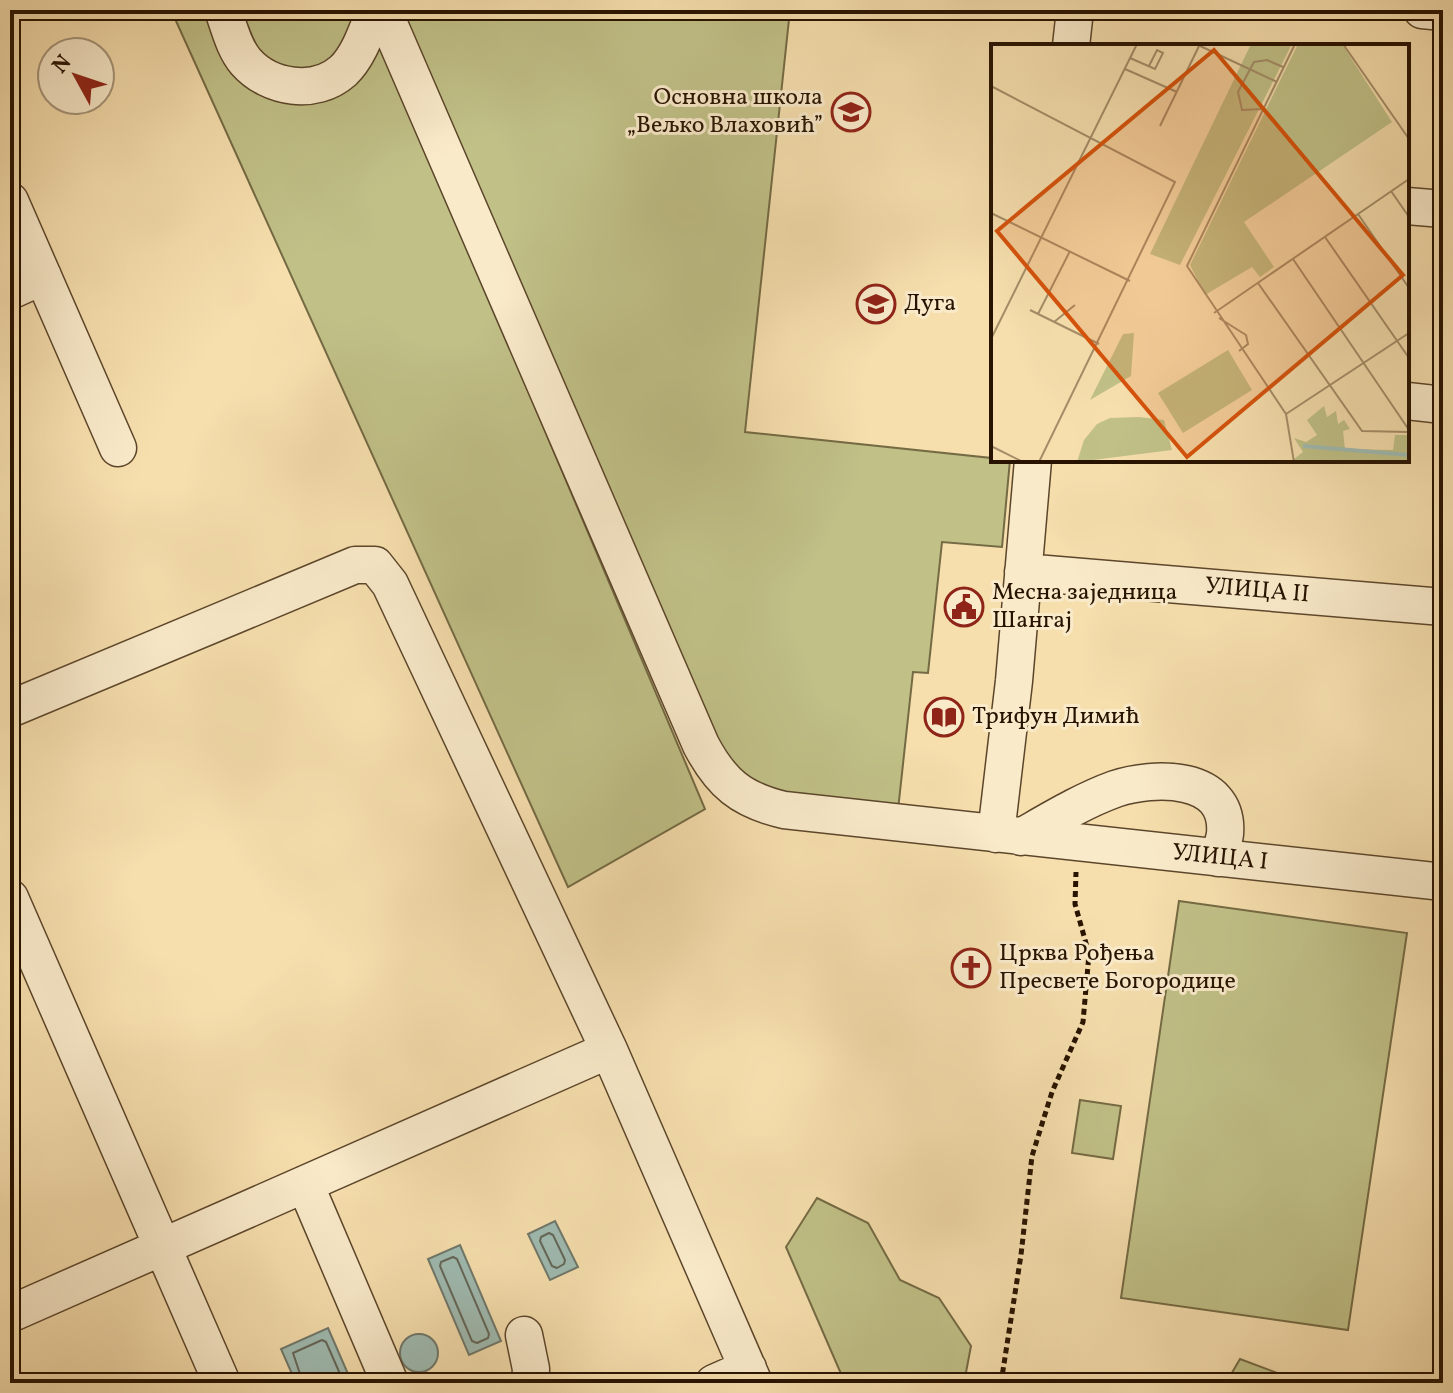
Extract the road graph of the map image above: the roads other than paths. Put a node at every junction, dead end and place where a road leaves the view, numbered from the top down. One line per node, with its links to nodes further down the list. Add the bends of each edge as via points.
1 (223, 10): 2 (street, via 244,60 276,82 299,87 316,85 342,71 362,43)
2 (375, 10)
3 (383, 10): 20 (street, УЛИЦА I, via 714,771 757,804 784,810)
4 (1075, 10): 7 (street)
5 (1422, 10): 6 (street)
6 (1443, 12)
7 (1071, 44)
8 (10, 201): 11 (street)
9 (1409, 206): 10 (street)
10 (1443, 209)
11 (43, 276): 12 (street); 15 (street)
12 (10, 291)
13 (1409, 401): 14 (street)
14 (1443, 405)
15 (118, 448)
16 (1033, 462): 17 (street)
17 (1023, 572): 18 (street, УЛИЦА II); 20 (street)
18 (1443, 607)
19 (10, 709): 24 (street, via 355,565 375,565 390,584)
20 (1008, 836): 21 (street, УЛИЦА I); 21 (street, via 1113,790 1143,781 1182,783 1204,790 1218,802 1225,833)
21 (1218, 858): 22 (street, УЛИЦА I)
22 (1443, 882)
23 (10, 898): 26 (street)
24 (609, 1050): 25 (street); 29 (street)
25 (305, 1184): 26 (street); 31 (street)
26 (163, 1247): 27 (street); 30 (street)
27 (10, 1314)
28 (524, 1335): 32 (street)
29 (751, 1376): 33 (street)
30 (222, 1383)
31 (390, 1383)
32 (530, 1383)
33 (714, 1383)

